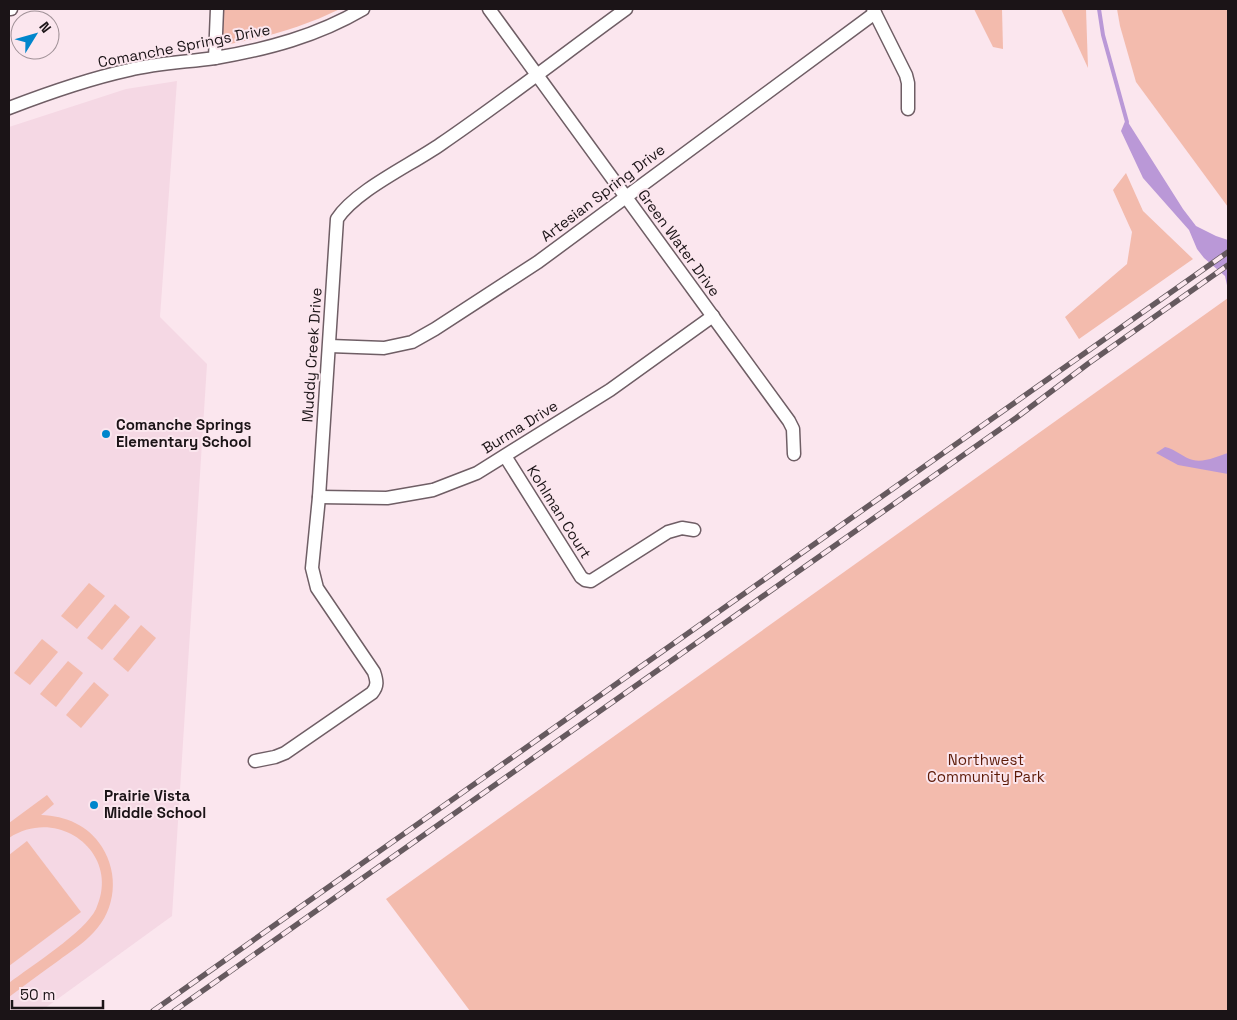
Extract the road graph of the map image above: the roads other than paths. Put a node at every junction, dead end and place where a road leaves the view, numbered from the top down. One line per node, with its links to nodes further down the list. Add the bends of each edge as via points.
1 (217, 9): 6 (street)
2 (363, 9): 6 (street, Comanche Springs Drive, via 295,40)
3 (489, 9): 7 (street, Green Water Drive)
4 (626, 9): 7 (street, Muddy Creek Drive)
5 (874, 11): 9 (street, via 906,75); 10 (street, Artesian Spring Drive)
6 (215, 58): 8 (street, Comanche Springs Drive, via 130,70)
7 (537, 73): 10 (street, Green Water Drive); 12 (street, Muddy Creek Drive, via 441,145 342,211 337,219)
8 (9, 108)
9 (908, 110)
10 (625, 197): 11 (street, Green Water Drive); 12 (street, Artesian Spring Drive, via 520,274 422,337 384,348)
11 (713, 316): 13 (street, Green Water Drive, via 789,421 793,429); 14 (street, Burma Drive, via 628,378)
12 (330, 346): 15 (street, Muddy Creek Drive)
13 (794, 454)
14 (505, 456): 15 (street, Burma Drive, via 477,473 432,490 387,498); 16 (street, Kohlman Court, via 580,577 585,580 591,580 668,532 682,528)
15 (319, 497): 17 (street, Muddy Creek Drive, via 312,568 316,583 374,672 376,687 285,754)
16 (694, 530)
17 (255, 761)

